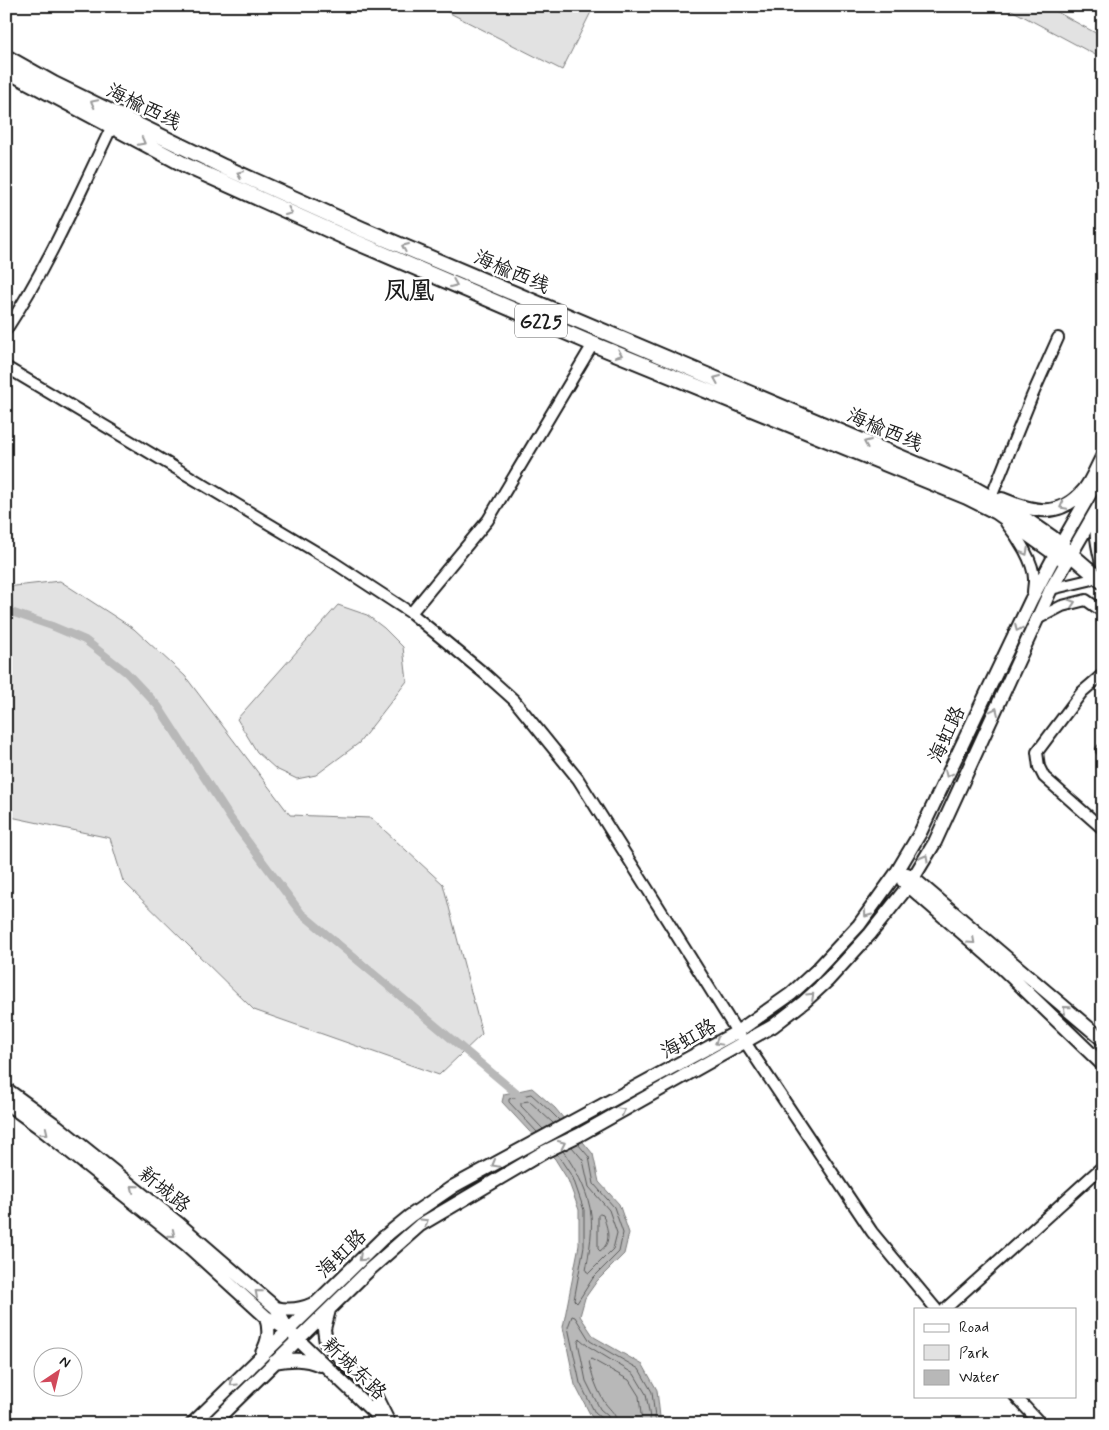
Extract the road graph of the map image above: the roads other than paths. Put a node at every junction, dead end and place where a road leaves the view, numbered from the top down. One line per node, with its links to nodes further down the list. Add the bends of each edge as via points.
1 (6, 57): 10 (highway, 海榆西线 / G225, one-way to 1, via 362,229 224,167)
2 (6, 70): 3 (highway, 海榆西线 / G225)
3 (112, 126): 4 (street, via 61,234); 6 (highway, 海榆西线 / G225, one-way to 6, via 187,166)
4 (6, 330)
5 (1058, 338): 11 (street)
6 (592, 344): 14 (highway, 海榆西线 / G225, one-way to 14, via 915,474); 23 (street, via 488,520)
7 (6, 367): 23 (street, via 333,562)
8 (1103, 455): 11 (main road, one-way to 11, via 1085,489 1056,510 1022,507)
9 (1103, 471): 15 (main road)
10 (973, 488): 11 (main road); 15 (highway, 海榆西线 / G225, via 1006,506)
11 (992, 495)
12 (1103, 498): 15 (main road)
13 (1103, 507): 16 (highway, via 1098,519 1097,537)
14 (997, 512): 15 (highway, 海榆西线 / G225); 21 (street, one-way to 21, via 1031,564 1035,579)
15 (1066, 556): 17 (highway, G225); 18 (highway, 海榆西线 / G225); 19 (main road, 海虹路); 21 (main road, 海虹路)
16 (1103, 563)
17 (1089, 580): 19 (street); 20 (highway, G225)
18 (1103, 582)
19 (1051, 589): 24 (main road, 海虹路)
20 (1103, 592)
21 (1031, 600): 27 (main road, 海虹路, one-way to 27, via 920,833)
22 (1103, 612): 24 (street, one-way to 22, via 1062,606 1086,600)
23 (411, 613): 29 (street, via 514,700 578,779)
24 (1039, 618): 28 (main road, 海虹路, one-way to 24, via 934,842)
25 (1103, 674): 26 (street, via 1082,692 1037,752 1044,777)
26 (1103, 828)
27 (897, 872): 28 (main road); 29 (main road, 海虹路, one-way to 29, via 858,925 815,972)
28 (911, 882): 29 (main road, 海虹路, one-way to 28, via 782,1020 828,980); 30 (main road, one-way to 28); 31 (main road, one-way to 31)
29 (741, 1037): 34 (main road, 海虹路, one-way to 34, via 570,1124); 34 (main road, 海虹路, one-way to 29, via 579,1135); 38 (street, via 872,1232)
30 (1103, 1040)
31 (1103, 1065)
32 (6, 1089): 37 (main road, 新城路, one-way to 32, via 179,1224)
33 (6, 1103): 41 (main road, 新城路, one-way to 41, via 187,1245)
34 (541, 1146): 36 (main road, 海虹路, one-way to 36, via 454,1186 410,1216); 40 (main road, 海虹路, one-way to 34, via 420,1225)
35 (1103, 1166): 39 (street)
36 (317, 1302): 37 (main road, via 295,1310); 42 (main road, 海虹路)
37 (276, 1308): 42 (main road, 新城路)
38 (935, 1308)
39 (947, 1308)
40 (329, 1309): 42 (main road, 海虹路); 49 (main road, via 324,1329 326,1343 374,1393)
41 (266, 1317): 42 (main road, 新城路); 43 (main road, via 269,1337)
42 (293, 1335): 43 (main road, 海虹路); 44 (main road, 海虹路); 45 (main road, 新城东路)
43 (259, 1358): 47 (main road, 海虹路, one-way to 47)
44 (274, 1362): 45 (main road, via 311,1360); 48 (main road, 海虹路)
45 (327, 1367): 49 (main road, 新城东路)
46 (1017, 1398): 50 (street)
47 (192, 1424)
48 (212, 1424)
49 (387, 1424)
50 (1041, 1424)

